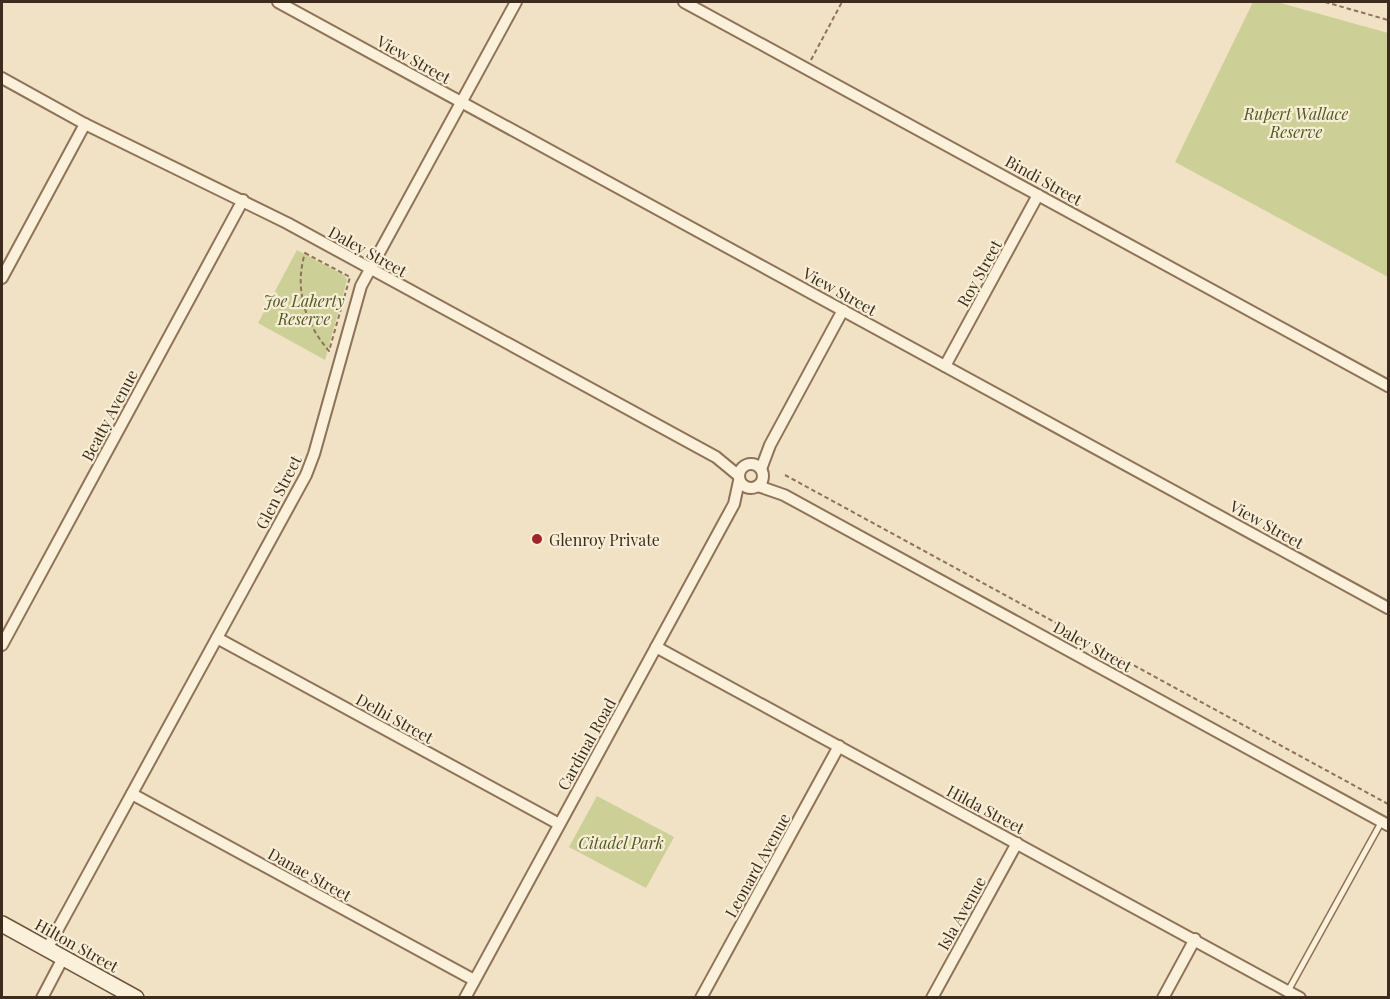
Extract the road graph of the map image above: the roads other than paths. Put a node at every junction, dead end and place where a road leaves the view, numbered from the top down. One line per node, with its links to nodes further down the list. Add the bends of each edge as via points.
1 (278, 2): 5 (street, View Street)
2 (516, 2): 5 (street, Glen Street)
3 (684, 2): 7 (street, Bindi Street)
4 (2, 78): 6 (street, Daley Street)
5 (461, 102): 9 (street, Glen Street); 11 (street, View Street)
6 (86, 124): 8 (street, Daley Street); 10 (street)
7 (1038, 195): 12 (street, Roy Street); 13 (street, Bindi Street)
8 (243, 200): 9 (street, Daley Street); 17 (street, Beatty Avenue)
9 (370, 269): 14 (street, Daley Street); 16 (street, Glen Street, via 358,295 306,476)
10 (2, 278)
11 (843, 310): 12 (street, View Street); 14 (street, Cardinal Road)
12 (945, 366): 15 (street, View Street)
13 (1389, 386)
14 (751, 476): 18 (street, Cardinal Road); 21 (street, Daley Street)
15 (1389, 608)
16 (217, 638): 20 (street, Glen Street); 22 (street, Delhi Street)
17 (2, 645)
18 (656, 647): 19 (street, Hilda Street); 22 (street, Cardinal Road)
19 (838, 746): 23 (street, Hilda Street); 33 (street, Leonard Avenue)
20 (132, 794): 26 (street, Glen Street); 28 (street, Danae Street)
21 (1385, 823): 29 (lane)
22 (559, 824): 28 (street, Cardinal Road)
23 (1017, 843): 25 (street, Hilda Street); 34 (street, Isla Avenue)
24 (2, 924): 26 (street, Hilton Street)
25 (1195, 939): 29 (street, Hilda Street); 35 (street)
26 (47, 949): 27 (street, Hilton Street)
27 (63, 958): 30 (street); 31 (street, Hilton Street)
28 (474, 980): 32 (street, Cardinal Road)
29 (1288, 991): 36 (street, Hilda Street)
30 (42, 998)
31 (136, 998)
32 (465, 998)
33 (701, 998)
34 (932, 998)
35 (1163, 998)
36 (1300, 998)

